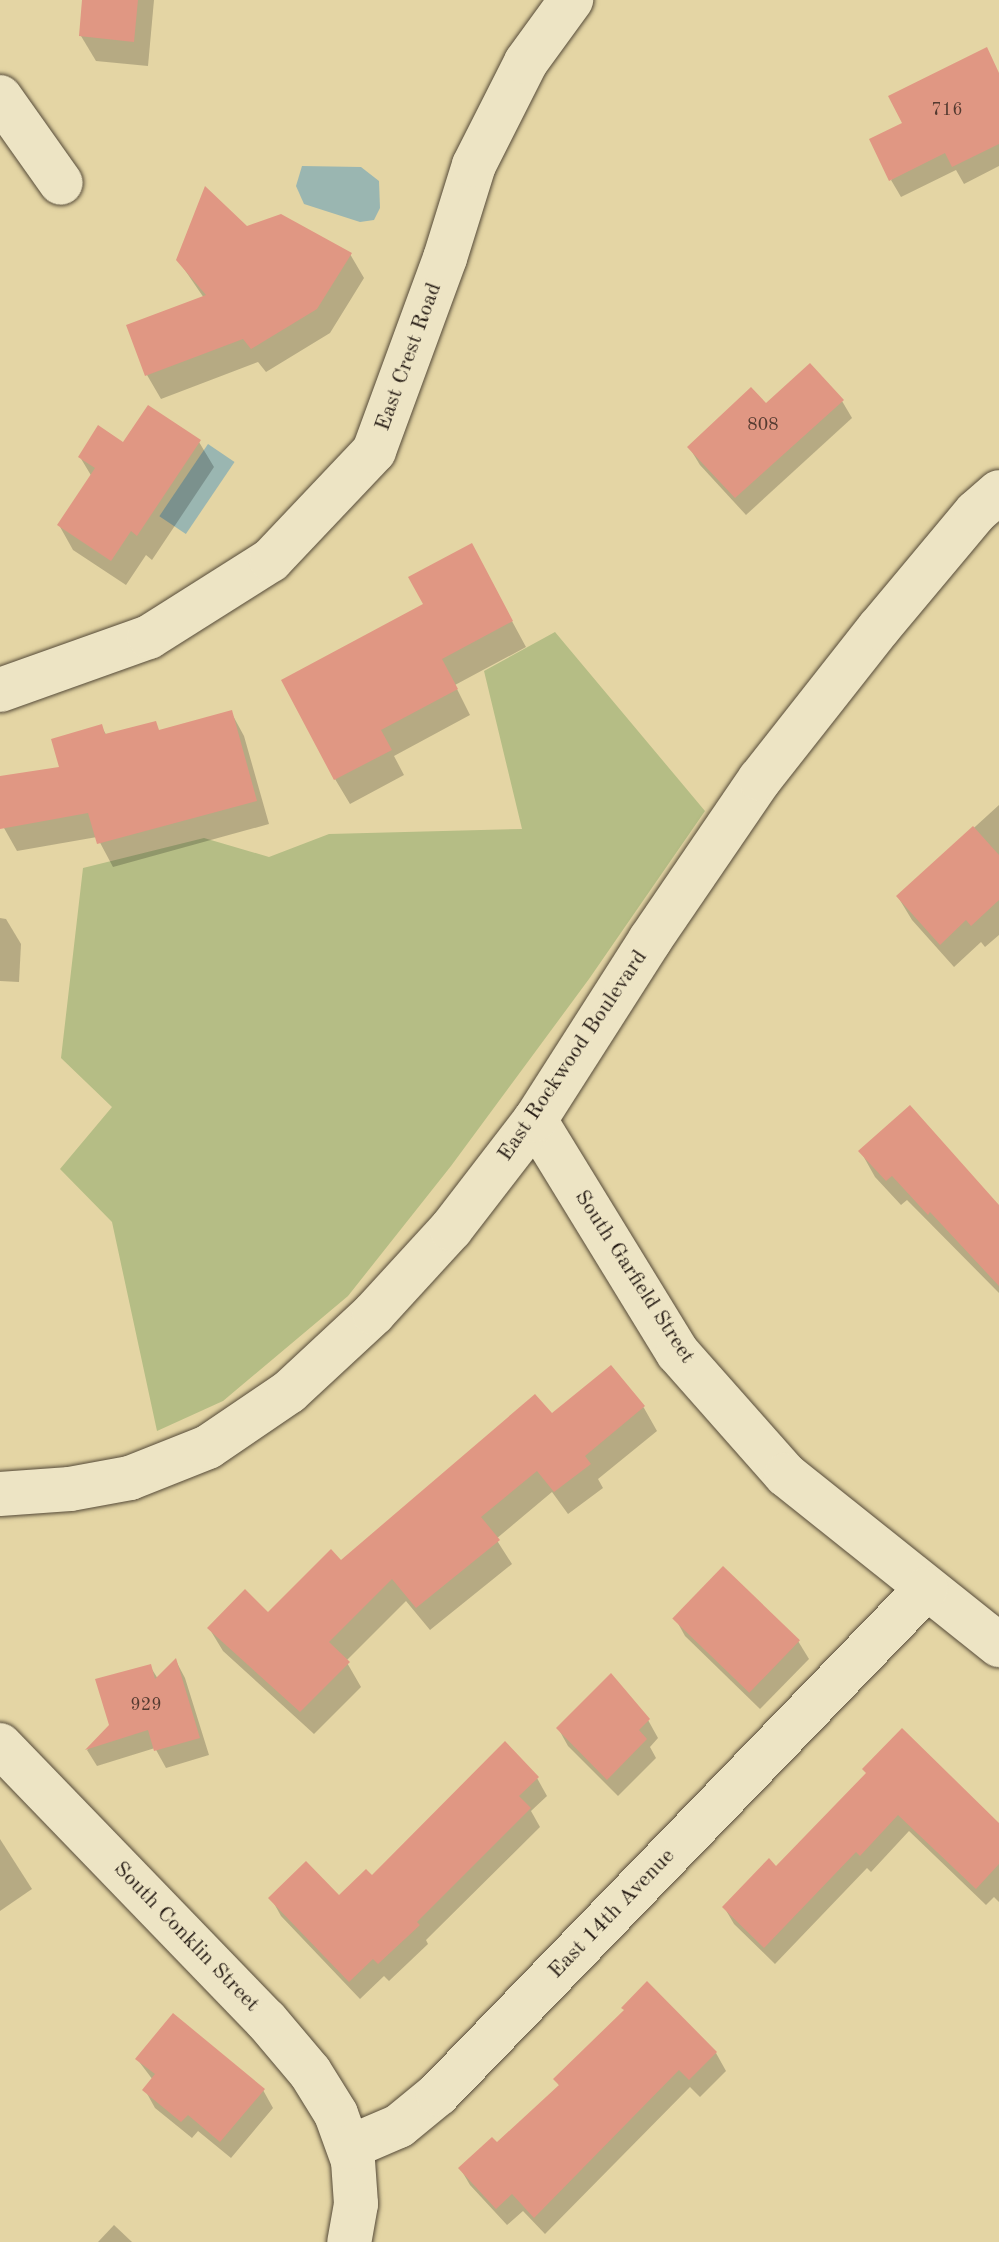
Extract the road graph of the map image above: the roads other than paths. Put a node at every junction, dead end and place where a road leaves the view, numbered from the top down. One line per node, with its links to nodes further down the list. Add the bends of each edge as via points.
1 (571, 0): 5 (street, East Crest Road, via 526,62 474,165 374,451 271,560 149,637)
2 (0, 97): 3 (street)
3 (61, 183)
4 (999, 492): 6 (street, East Rockwood Boulevard, via 976,512 760,779)
5 (0, 690)
6 (535, 1120): 7 (street, East Rockwood Boulevard, via 451,1229 374,1313 252,1421 208,1447 130,1478); 8 (street, South Garfield Street, via 678,1353 786,1475)
7 (0, 1494)
8 (926, 1589): 9 (street, South Garfield Street); 11 (street, East 14th Avenue, via 438,2094 399,2126)
9 (999, 1645)
10 (0, 1745): 11 (street, South Conklin Street, via 289,2046 324,2092)
11 (350, 2147): 12 (street, via 356,2204)
12 (349, 2242)

